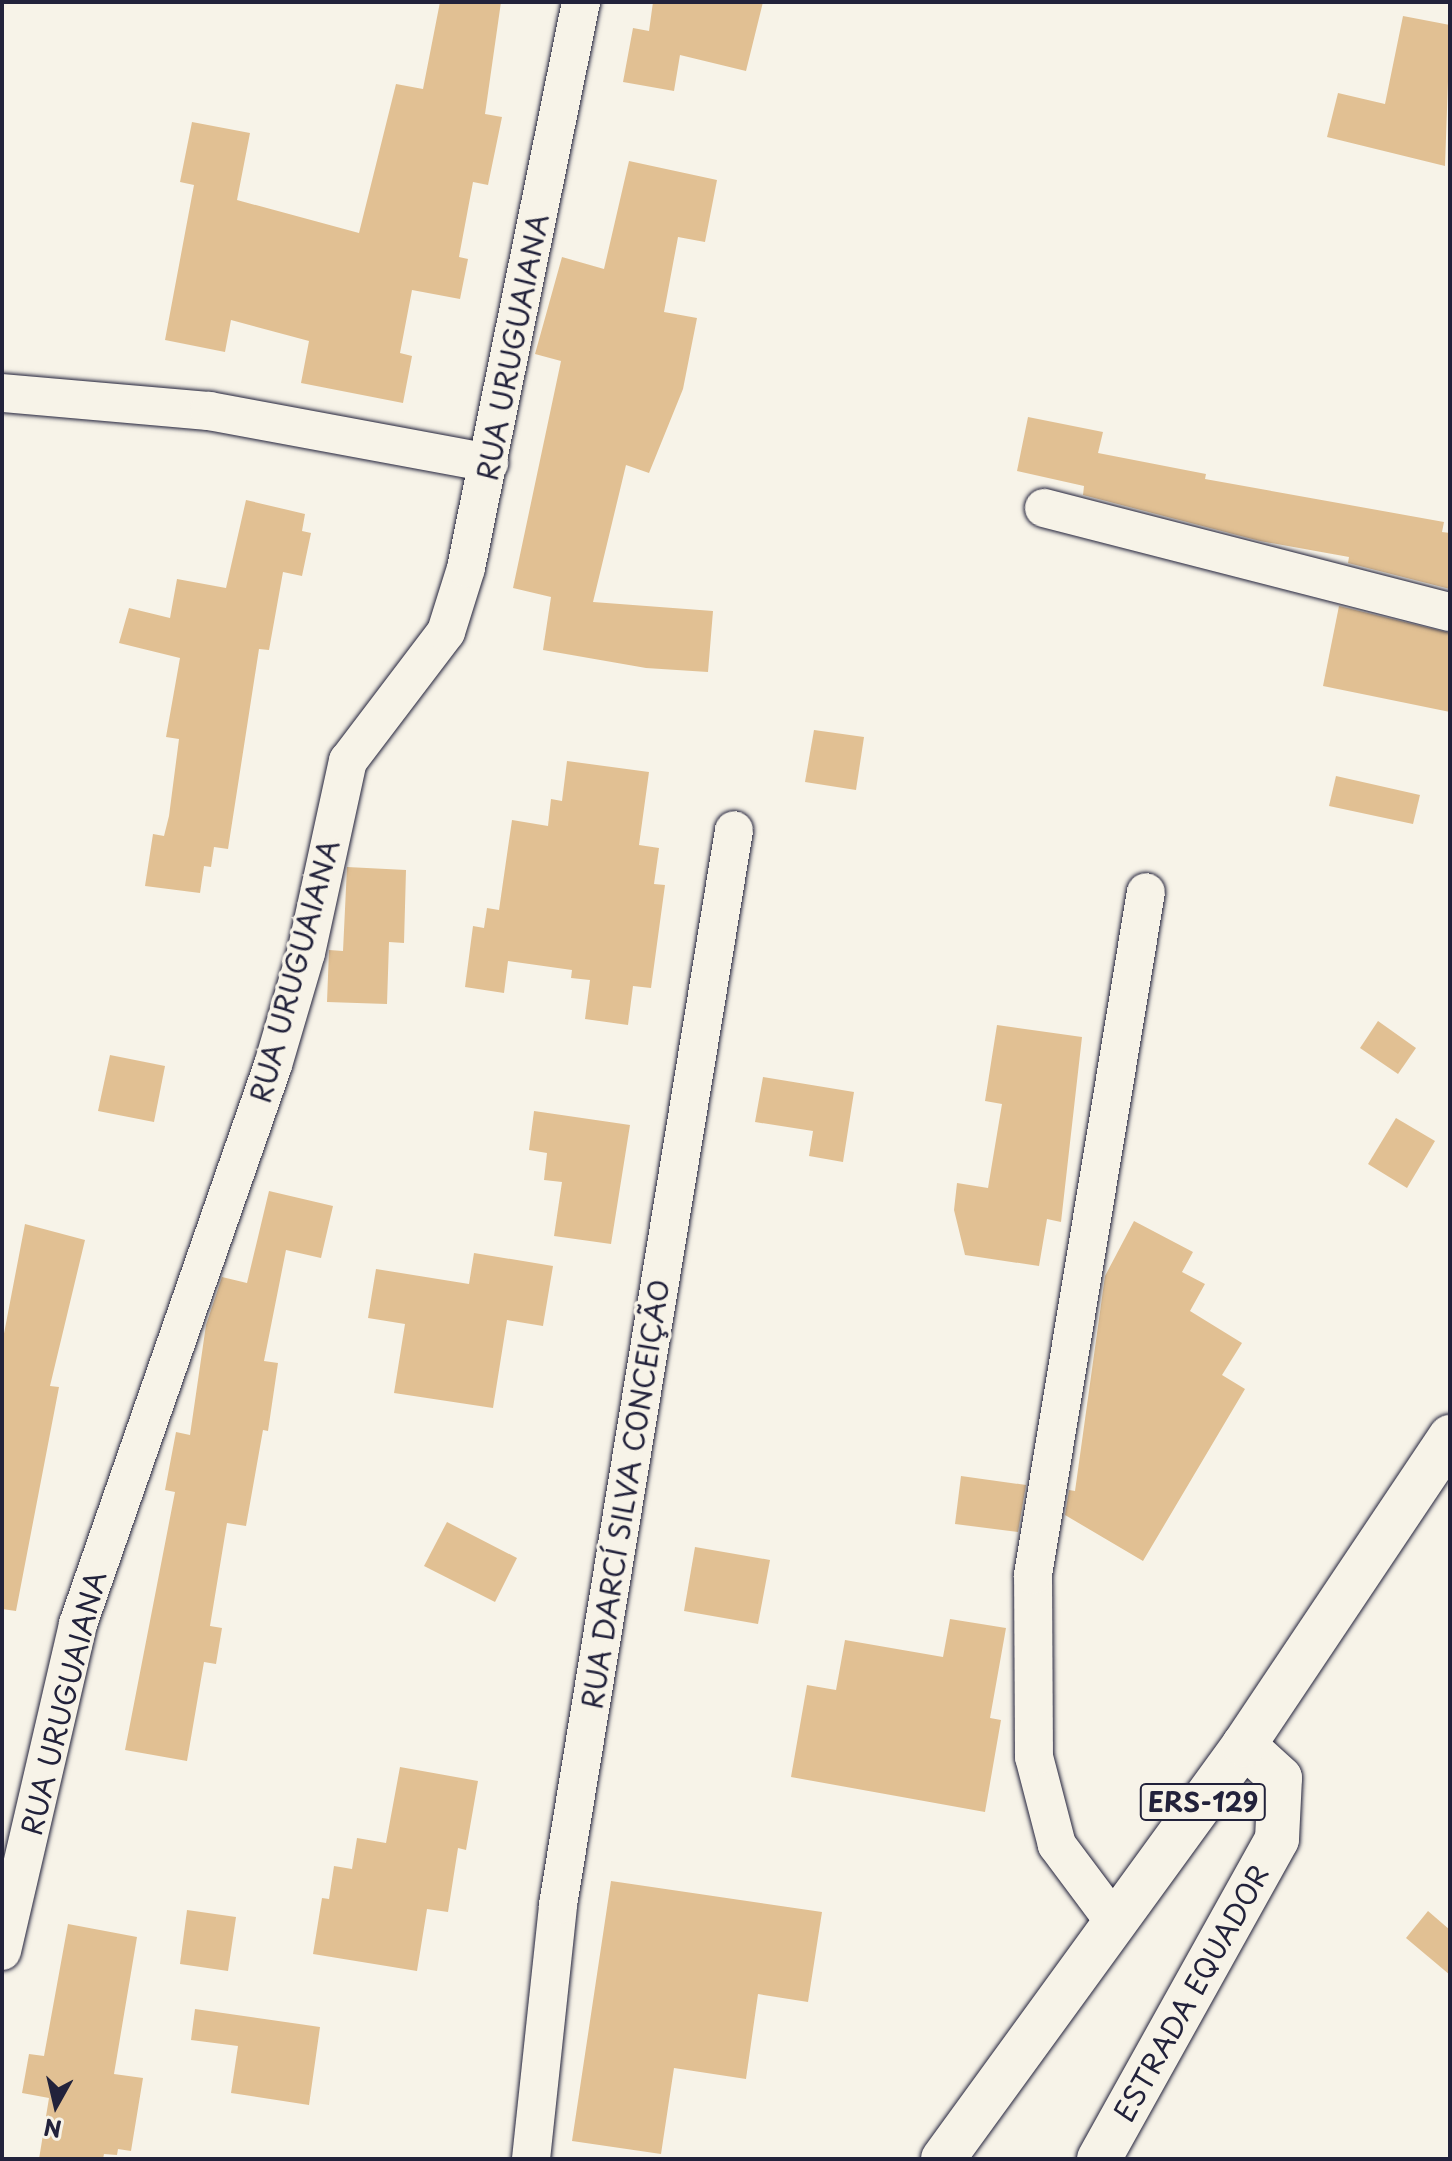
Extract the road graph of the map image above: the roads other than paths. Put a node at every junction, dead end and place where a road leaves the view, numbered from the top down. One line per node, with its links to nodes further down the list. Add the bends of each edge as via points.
1 (581, 2): 3 (street, RUA URUGUAIANA)
2 (2, 393): 3 (street, via 209,411)
3 (489, 463): 11 (street, RUA URUGUAIANA, via 446,632 348,761 306,953 273,1065 78,1624)
4 (1044, 508): 5 (street)
5 (1450, 612)
6 (734, 830): 12 (street, RUA DARCÍ SILVA CONCEIÇÃO, via 558,1905)
7 (1146, 892): 10 (street, via 1033,1575 1034,1757 1057,1845)
8 (1450, 1437): 9 (main road, ERS-129)
9 (1244, 1745): 10 (main road, ERS-129); 14 (main road, ESTRADA EQUADOR, via 1280,1778 1277,1839)
10 (1116, 1924): 13 (main road, ERS-129)
11 (2, 1951)
12 (531, 2159)
13 (943, 2159)
14 (1099, 2159)

